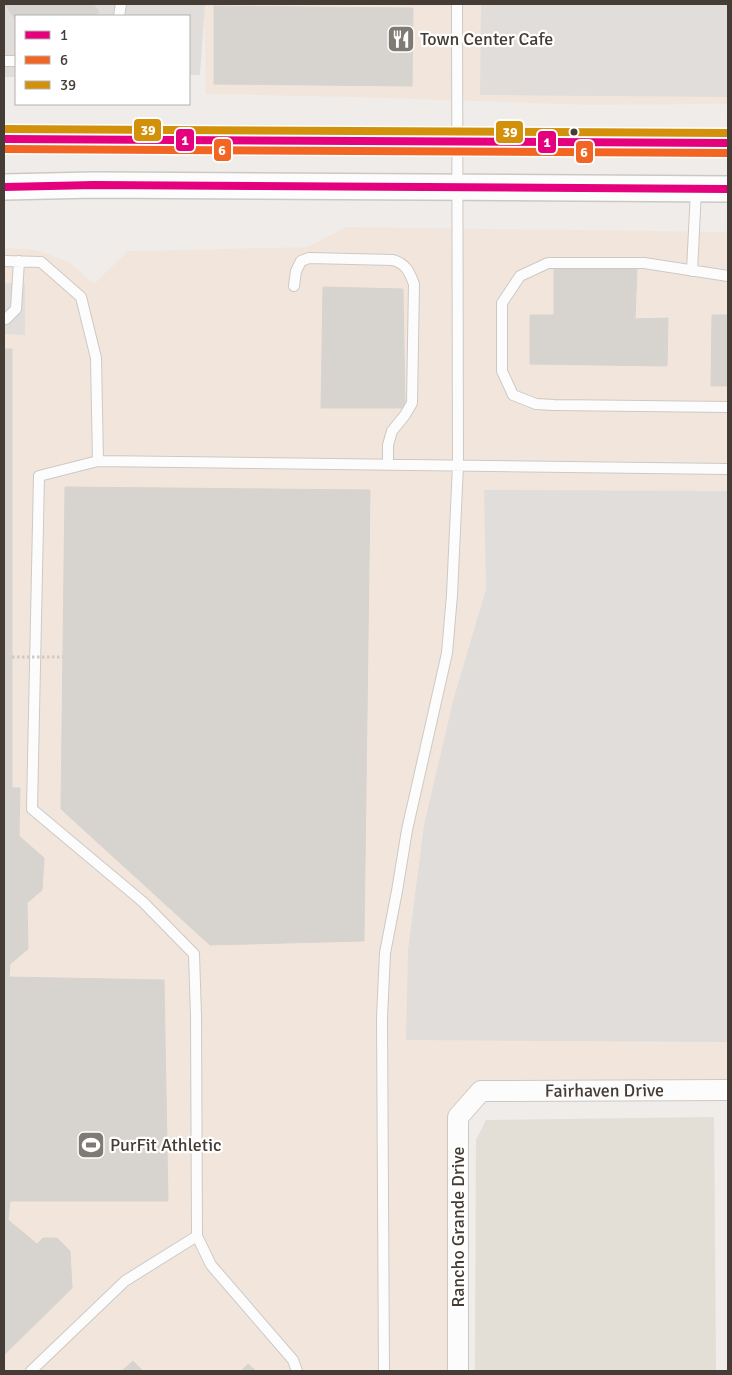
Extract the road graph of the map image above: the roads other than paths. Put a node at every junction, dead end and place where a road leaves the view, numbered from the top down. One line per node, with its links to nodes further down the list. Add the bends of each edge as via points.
1 (456, 4): 3 (lane)
2 (4, 139): 3 (street)
3 (456, 142): 4 (street); 6 (lane)
4 (728, 143)
5 (4, 187): 6 (street)
6 (456, 188): 7 (street); 18 (lane)
7 (696, 189): 8 (street); 11 (lane)
8 (728, 189)
9 (4, 261): 10 (lane)
10 (19, 261): 14 (lane, via 16,309); 16 (lane, via 42,262 81,296 96,358)
11 (692, 271): 12 (lane); 15 (lane, via 644,263 548,263 520,276 502,302 502,371 513,395 536,404)
12 (728, 276)
13 (294, 286): 17 (lane, via 300,261 309,258 393,260 402,263 410,272 414,284 412,403 392,431)
14 (4, 318)
15 (728, 407)
16 (98, 461): 17 (lane); 22 (lane, via 40,476 32,809 143,902 194,954)
17 (388, 465): 18 (lane)
18 (458, 465): 19 (lane); 25 (lane, via 447,653 407,830 385,953 382,1017)
19 (728, 468)
20 (728, 1090): 21 (street, Fairhaven Drive)
21 (481, 1091): 26 (street, Rancho Grande Drive, via 458,1117)
22 (197, 1236): 23 (lane, via 125,1281); 24 (lane, via 211,1265 293,1360)
23 (31, 1371)
24 (297, 1371)
25 (384, 1371)
26 (458, 1371)

